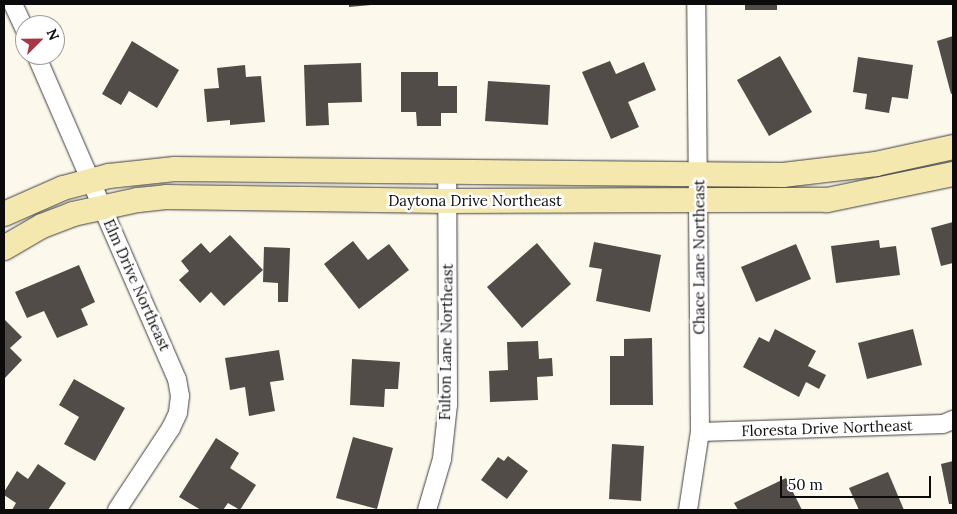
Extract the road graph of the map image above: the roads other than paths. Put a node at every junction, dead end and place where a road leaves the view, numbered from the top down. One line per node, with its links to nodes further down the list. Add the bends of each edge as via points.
1 (696, 4): 5 (street, Chace Lane Northeast)
2 (40, 65): 7 (street, Elm Drive Northeast)
3 (953, 147): 5 (street, Daytona Drive Northeast, via 835,170 783,175)
4 (447, 172): 5 (street, Daytona Drive Northeast); 7 (street, Daytona Drive Northeast, via 175,169); 8 (street, Fulton Lane Northeast)
5 (698, 174): 9 (street, Chace Lane Northeast)
6 (953, 174): 9 (street, Daytona Drive Northeast, via 826,200)
7 (91, 181): 10 (street, Elm Drive Northeast); 11 (street, Daytona Drive Northeast, via 63,188)
8 (446, 202): 9 (street, Daytona Drive Northeast); 10 (street, Daytona Drive Northeast, via 166,198); 16 (street, Fulton Lane Northeast, via 448,405 442,459)
9 (698, 202): 14 (street, Chace Lane Northeast)
10 (102, 207): 12 (street, Daytona Drive Northeast, via 42,226); 15 (street, Elm Drive Northeast, via 171,361 180,396 178,413 171,428)
11 (4, 214)
12 (4, 248)
13 (953, 420): 14 (street, Floresta Drive Northeast, via 943,424)
14 (700, 432): 17 (street, Chace Lane Northeast)
15 (118, 510)
16 (426, 510)
17 (688, 510)

